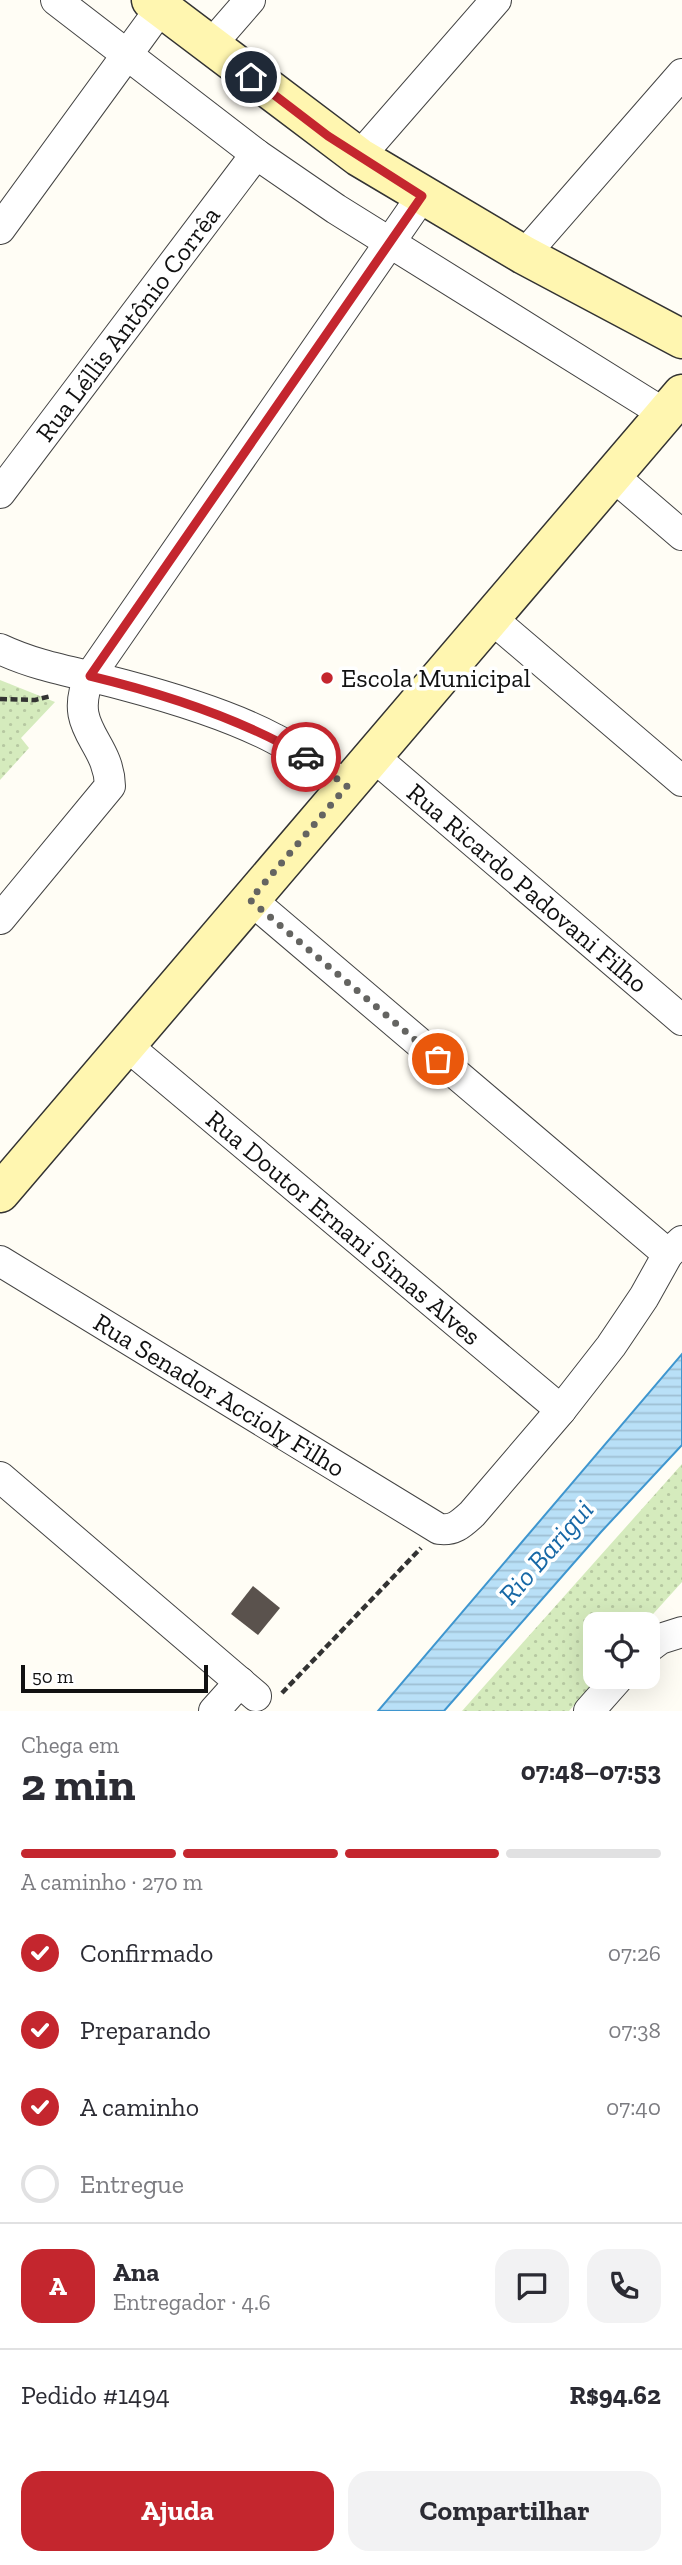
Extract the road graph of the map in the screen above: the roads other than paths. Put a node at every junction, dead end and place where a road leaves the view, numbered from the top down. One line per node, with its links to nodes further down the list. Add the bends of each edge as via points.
1 (56, 0): 6 (street)
2 (250, 0): 5 (street)
3 (496, 0): 9 (street)
4 (156, 4): 5 (street); 6 (street)
5 (210, 46): 9 (street)
6 (127, 55): 8 (street); 11 (street)
7 (682, 74): 13 (street)
8 (256, 153): 12 (street); 17 (street, Rua Léllis Antônio Corrêa)
9 (359, 157): 10 (street)
10 (422, 196): 12 (street); 13 (street)
11 (0, 229)
12 (389, 243): 15 (street); 21 (street)
13 (524, 255): 14 (street)
14 (682, 339)
15 (674, 404): 16 (street)
16 (612, 475): 18 (street); 19 (street)
17 (0, 493)
18 (682, 535)
19 (491, 618): 22 (street); 23 (street)
20 (0, 649): 21 (street, via 38,665)
21 (90, 676): 24 (street, via 143,690 274,738); 26 (street, via 81,703 83,719 106,765 110,786)
22 (373, 756): 24 (street); 27 (street, Rua Ricardo Padovani Filho)
23 (682, 781)
24 (347, 786): 25 (street)
25 (250, 900): 28 (street); 30 (street)
26 (0, 919)
27 (682, 1020)
28 (126, 1045): 29 (street); 32 (street, Rua Doutor Ernani Simas Alves)
29 (0, 1193)
30 (675, 1247): 32 (street, via 628,1322)
31 (0, 1261): 32 (street, Rua Senador Accioly Filho, via 439,1530 460,1525 472,1514)
32 (561, 1410)
33 (0, 1477): 37 (street, via 258,1692)
34 (682, 1632): 35 (street)
35 (660, 1639)
36 (608, 1689): 38 (street)
37 (214, 1711)
38 (589, 1711)

